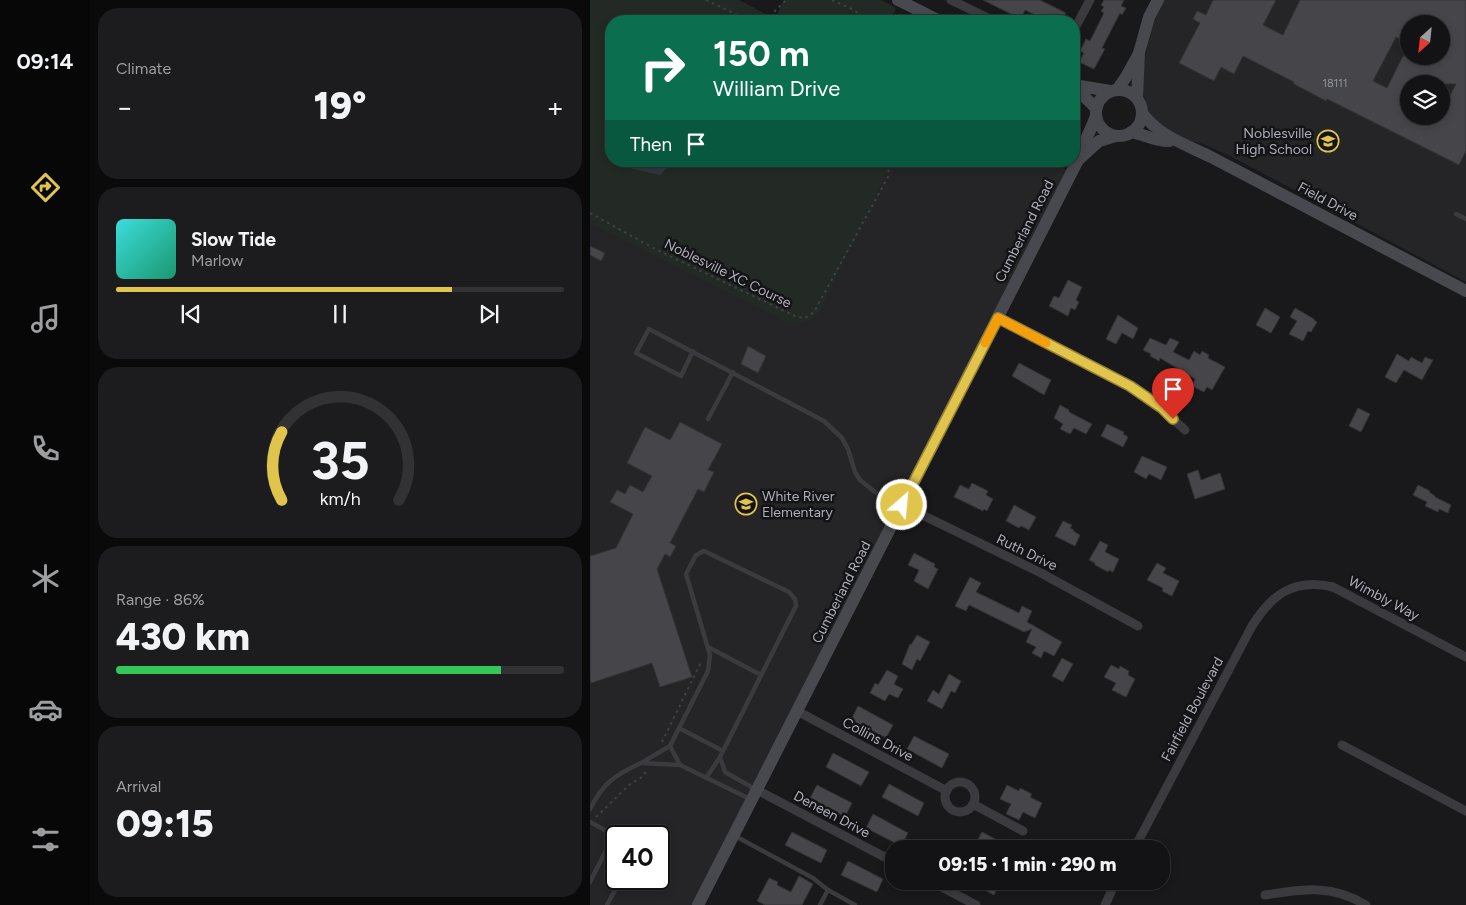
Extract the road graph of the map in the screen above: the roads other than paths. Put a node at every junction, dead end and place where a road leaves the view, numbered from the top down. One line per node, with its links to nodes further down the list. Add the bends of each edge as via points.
1 (898, 0): 5 (street)
2 (951, 0): 6 (street)
3 (1090, 0): 7 (street)
4 (1158, 0): 8 (street, via 1149,17)
5 (928, 15)
6 (982, 15)
7 (1080, 19)
8 (1139, 53): 10 (street, via 1126,77); 12 (street)
9 (1080, 87): 10 (street)
10 (1113, 90): 12 (street, via 1131,93); 13 (street, via 1103,95)
11 (1080, 93): 13 (street)
12 (1137, 98): 14 (street)
13 (1096, 112): 16 (street, via 1102,129); 18 (street, Cumberland Road, via 1092,130)
14 (1142, 113): 15 (street, via 1137,127); 17 (street, via 1159,132)
15 (1131, 132): 16 (street); 17 (street, via 1163,141)
16 (1116, 136): 19 (street, Cumberland Road, via 1099,141)
17 (1174, 140): 23 (street, Field Drive)
18 (1080, 151)
19 (1080, 158)
20 (1074, 167): 24 (street, Cumberland Road)
21 (1456, 214): 22 (lane)
22 (1466, 219)
23 (1466, 292)
24 (998, 318): 28 (street, via 1130,386 1162,408); 29 (street, Cumberland Road)
25 (693, 351): 25 (lane, via 649,329 636,353 681,376); 26 (lane)
26 (733, 372): 27 (lane); 29 (lane, via 824,421 842,438 860,480 875,492)
27 (708, 419)
28 (1185, 430)
29 (902, 505): 31 (street, Ruth Drive, via 1042,573); 35 (street, Cumberland Road)
30 (1285, 591): 33 (street, Wimbly Way, via 1313,584 1342,590); 53 (street, Fairfield Boulevard, via 1266,606 1252,626)
31 (1138, 626)
32 (708, 647): 34 (lane); 34 (lane, via 686,574 696,555 704,551 789,592 795,598 796,606); 36 (lane, via 708,671)
33 (1466, 656)
34 (762, 675): 39 (lane)
35 (797, 711): 44 (street, Collins Drive); 45 (street, Cumberland Road)
36 (679, 728): 38 (lane); 39 (lane)
37 (1342, 745): 48 (street)
38 (670, 746): 41 (lane); 42 (lane)
39 (723, 751): 40 (lane)
40 (720, 758): 43 (lane); 45 (lane, via 725,772)
41 (640, 763): 42 (lane); 47 (lane, via 618,774 598,792)
42 (680, 765): 43 (lane)
43 (706, 778): 45 (lane)
44 (947, 790): 46 (street, via 957,783 966,784 973,791); 46 (street, via 945,800 949,808 957,812)
45 (754, 795): 52 (street, Cumberland Road); 55 (street, Deneen Drive)
46 (973, 804): 51 (street)
47 (590, 809)
48 (1466, 811)
49 (590, 822): 50 (lane)
50 (605, 830)
51 (1023, 831)
52 (734, 836): 58 (lane, via 813,878); 63 (street, Cumberland Road)
53 (1139, 840)
54 (605, 855): 56 (lane)
55 (885, 858)
56 (590, 882)
57 (615, 890): 62 (lane)
58 (828, 890): 64 (lane); 65 (lane)
59 (947, 890): 66 (street)
60 (1112, 890): 67 (street)
61 (1265, 895): 68 (street, via 1302,889 1325,890 1339,892)
62 (607, 905)
63 (698, 905)
64 (820, 905)
65 (855, 905)
66 (976, 905)
67 (1105, 905)
68 (1366, 905)

